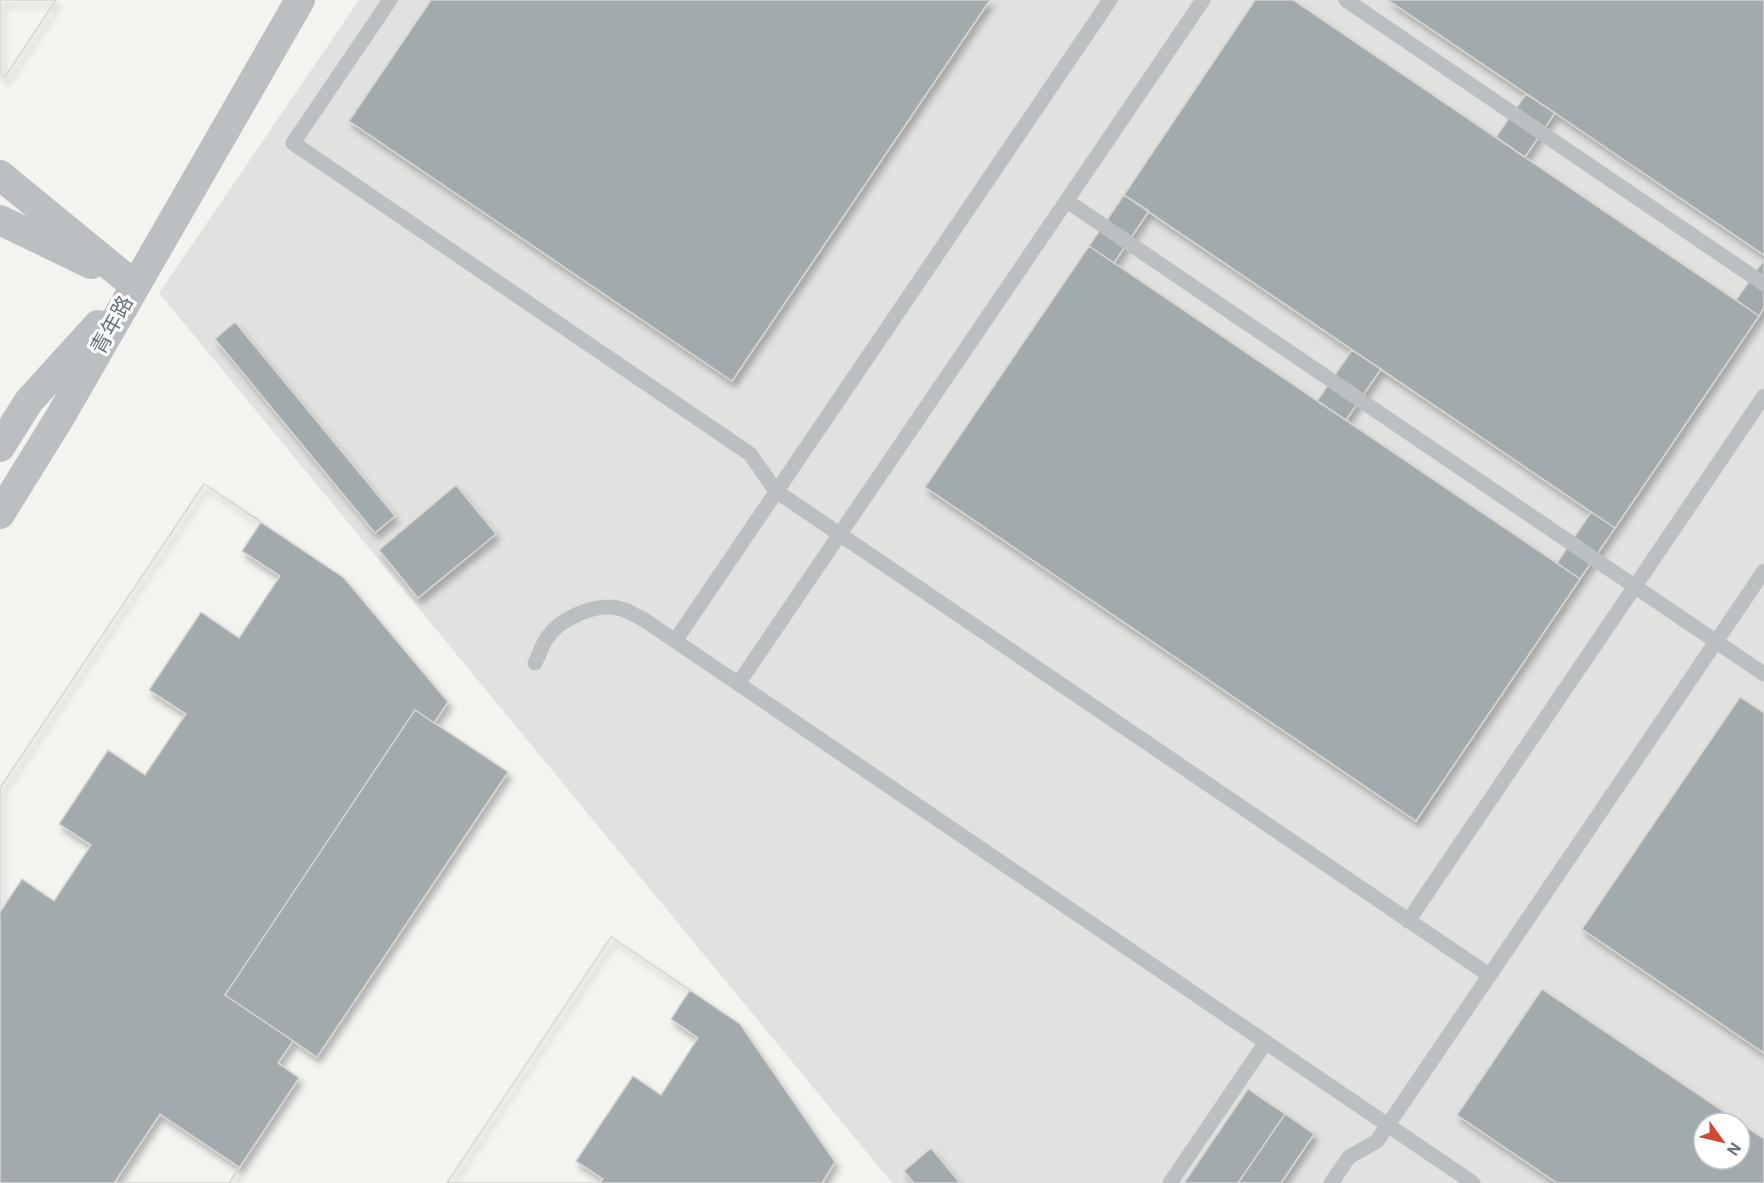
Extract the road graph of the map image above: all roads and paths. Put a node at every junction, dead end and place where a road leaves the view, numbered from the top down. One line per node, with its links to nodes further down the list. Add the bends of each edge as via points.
1 (300, 0): 9 (street)
2 (390, 0): 13 (lane, via 293,143 750,454)
3 (1110, 0): 13 (lane)
4 (1203, 0): 7 (lane)
5 (1346, 0): 10 (lane)
6 (0, 175): 9 (street)
7 (1067, 201): 15 (lane); 17 (lane)
8 (0, 220): 9 (street)
9 (134, 285): 12 (street, 青年路, via 29,400); 14 (street, 青年路)
10 (1764, 285)
11 (1764, 396): 17 (lane)
12 (0, 447)
13 (776, 492): 15 (lane); 18 (lane)
14 (0, 514)
15 (840, 534): 22 (lane); 23 (lane)
16 (1764, 571): 19 (lane)
17 (1635, 586): 19 (lane); 23 (lane)
18 (675, 641): 20 (lane, via 622,609 605,608 581,613 560,625 547,638); 22 (lane)
19 (1716, 642): 21 (lane); 24 (lane)
20 (535, 663)
21 (1764, 674)
22 (738, 684): 25 (lane)
23 (1408, 921): 24 (lane)
24 (1489, 975): 26 (lane)
25 (1266, 1042): 26 (lane); 27 (lane)
26 (1388, 1125): 28 (lane, via 1377,1141 1348,1157); 29 (lane)
27 (1170, 1183)
28 (1331, 1183)
29 (1473, 1183)

